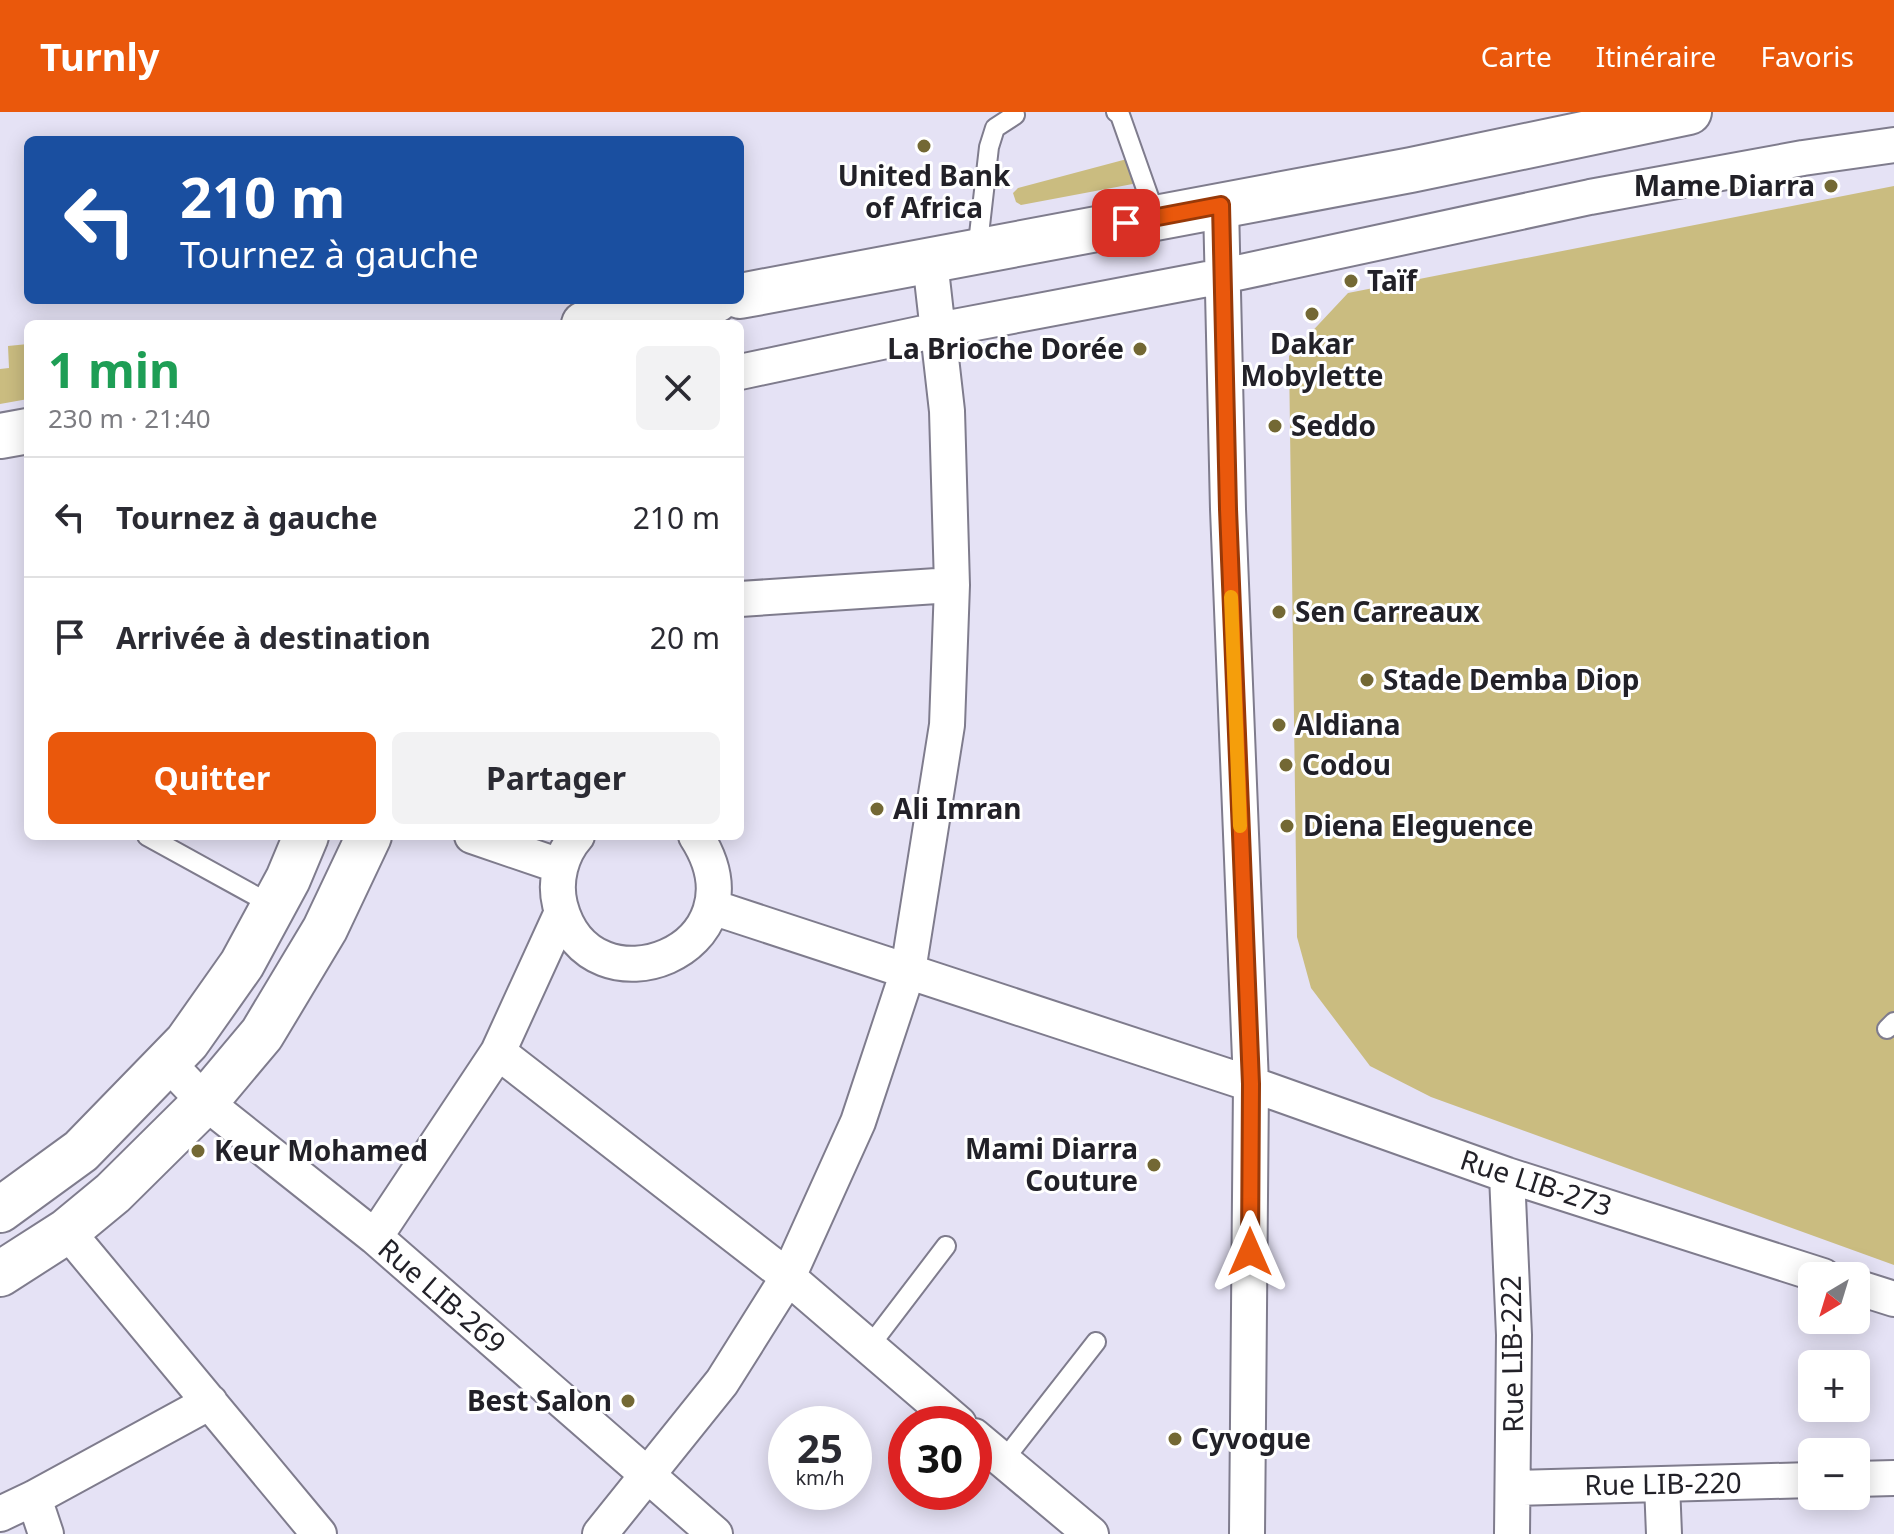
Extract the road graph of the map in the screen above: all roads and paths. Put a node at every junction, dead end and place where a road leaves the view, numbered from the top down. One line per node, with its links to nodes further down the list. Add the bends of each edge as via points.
1 (1116, 112): 6 (lane)
2 (1689, 112): 5 (main road)
3 (1015, 115): 7 (lane, via 995,128 989,147)
4 (1894, 145): 9 (street, via 1590,197)
5 (1221, 205): 6 (main road); 9 (street)
6 (1156, 217): 7 (main road)
7 (977, 252): 8 (main road)
8 (930, 261): 10 (main road); 13 (street)
9 (1223, 276): 13 (street); 32 (street)
10 (744, 295)
11 (694, 304): 12 (main road)
12 (606, 320)
13 (938, 330): 14 (street); 17 (street, via 947,411)
14 (744, 371)
15 (24, 432): 16 (main road)
16 (0, 436)
17 (952, 585): 18 (street); 29 (street, via 947,725)
18 (744, 599)
19 (154, 840): 26 (lane)
20 (304, 840): 26 (main road)
21 (367, 840): 33 (main road, via 325,929 262,1034)
22 (484, 840): 25 (street)
23 (574, 840): 25 (street)
24 (698, 840): 27 (street, via 715,882)
25 (560, 866): 28 (street)
26 (274, 906): 31 (main road, via 242,964 187,1042)
27 (712, 907): 28 (street, via 690,944 651,963 629,964 588,948); 29 (street, Rue LIB-273)
28 (562, 912): 30 (street)
29 (908, 971): 32 (street, Rue LIB-273); 41 (street, via 858,1122)
30 (498, 1052): 37 (street); 41 (street)
31 (166, 1061): 33 (street, Rue LIB-269); 35 (main road, via 81,1151)
32 (1251, 1084): 34 (street, Rue LIB-273); 63 (street)
33 (205, 1102): 36 (main road); 37 (street, Rue LIB-269)
34 (1507, 1175): 39 (street, Rue LIB-273); 55 (street, Rue LIB-222)
35 (0, 1210)
36 (67, 1231): 40 (main road); 46 (street)
37 (375, 1237): 50 (street, Rue LIB-269)
38 (946, 1246): 45 (lane)
39 (1798, 1268)
40 (0, 1274)
41 (788, 1277): 45 (street); 50 (street, via 722,1382)
42 (1870, 1291): 43 (street)
43 (1894, 1299)
44 (1096, 1342): 49 (lane)
45 (869, 1347): 47 (street)
46 (210, 1402): 56 (street); 59 (street)
47 (938, 1406)
48 (992, 1452): 49 (street)
49 (1003, 1461): 62 (street)
50 (647, 1475): 60 (street); 61 (street, Rue LIB-269)
51 (1894, 1478): 52 (street)
52 (1870, 1479)
53 (1798, 1480): 54 (street, Rue LIB-220)
54 (1662, 1484): 55 (street, Rue LIB-220); 65 (street)
55 (1514, 1488): 64 (street, Rue LIB-222)
56 (34, 1498): 57 (street); 58 (street)
57 (0, 1514)
58 (46, 1534)
59 (319, 1534)
60 (600, 1534)
61 (715, 1534)
62 (1091, 1534)
63 (1247, 1534)
64 (1512, 1534)
65 (1664, 1534)

